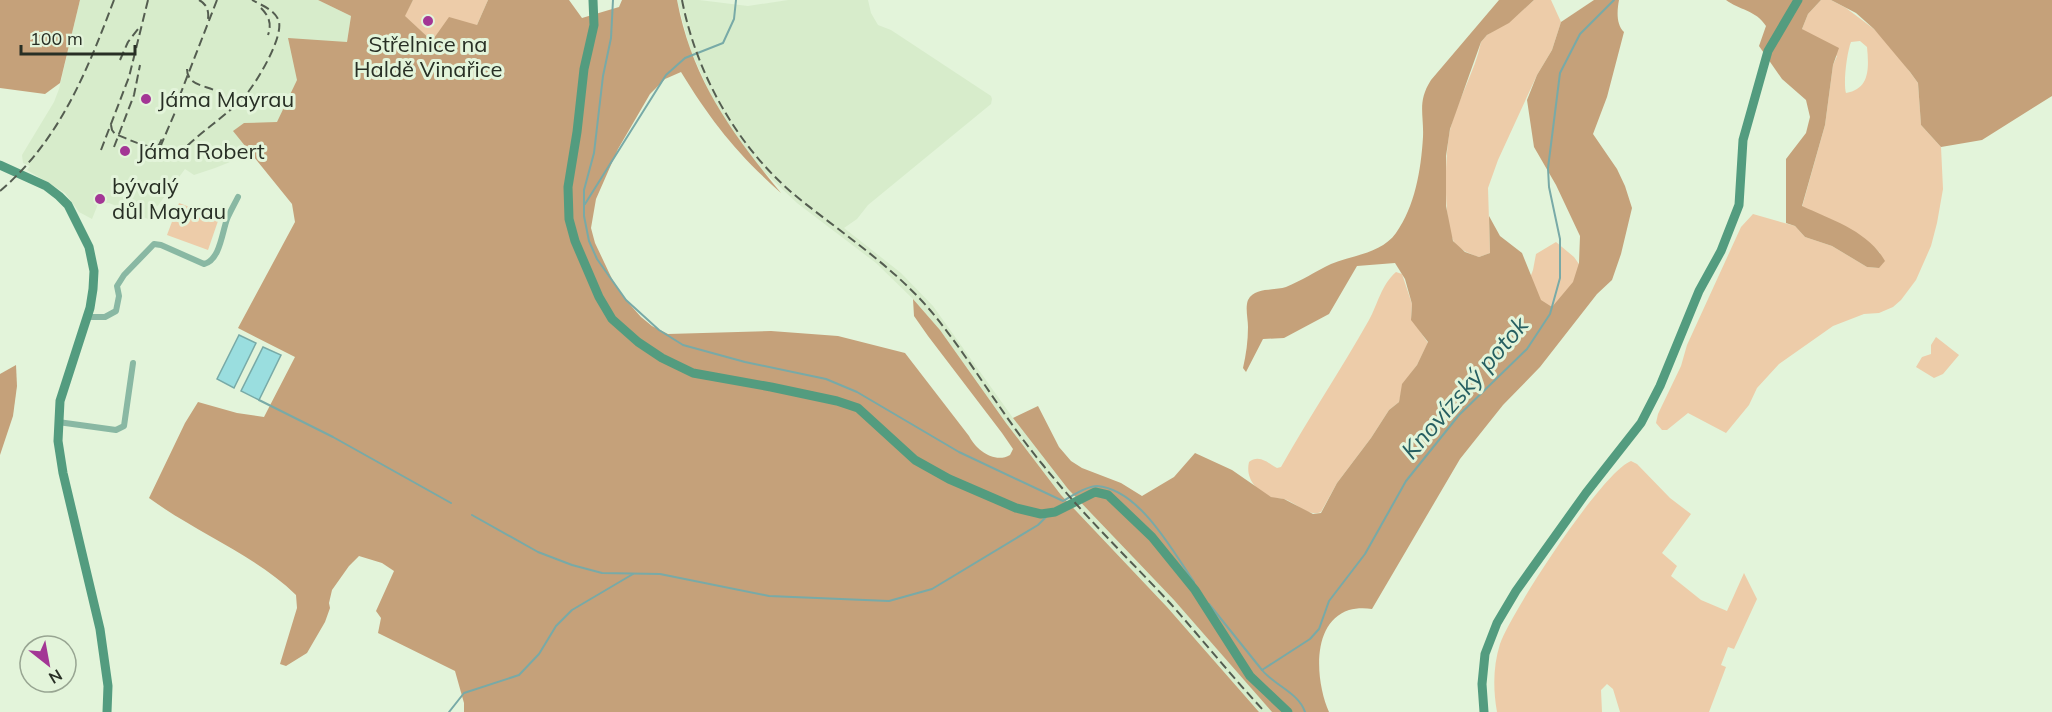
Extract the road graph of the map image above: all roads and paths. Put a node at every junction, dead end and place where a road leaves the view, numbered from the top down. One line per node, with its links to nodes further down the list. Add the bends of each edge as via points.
1 (593, 0): 9 (street, via 594,25 568,187 569,219 599,297 612,319 662,358 693,373 858,408 915,460 1016,508 1041,514 1055,512 1095,492 1108,495 1152,537 1195,590 1250,676)
2 (1797, 0): 10 (street, via 1768,51 1743,140 1739,205 1721,251 1698,291 1641,423 1586,493 1497,623 1485,654)
3 (0, 165): 5 (street, via 46,186 67,203 74,215 89,247 94,271)
4 (238, 197): 5 (street, via 209,263 154,244 117,286 116,311 105,317)
5 (86, 317): 7 (street, via 65,383)
6 (133, 363): 7 (street, via 124,426 116,430)
7 (58, 422): 8 (street, via 63,473 100,629 108,686)
8 (107, 712)
9 (1288, 712)
10 (1484, 712)

